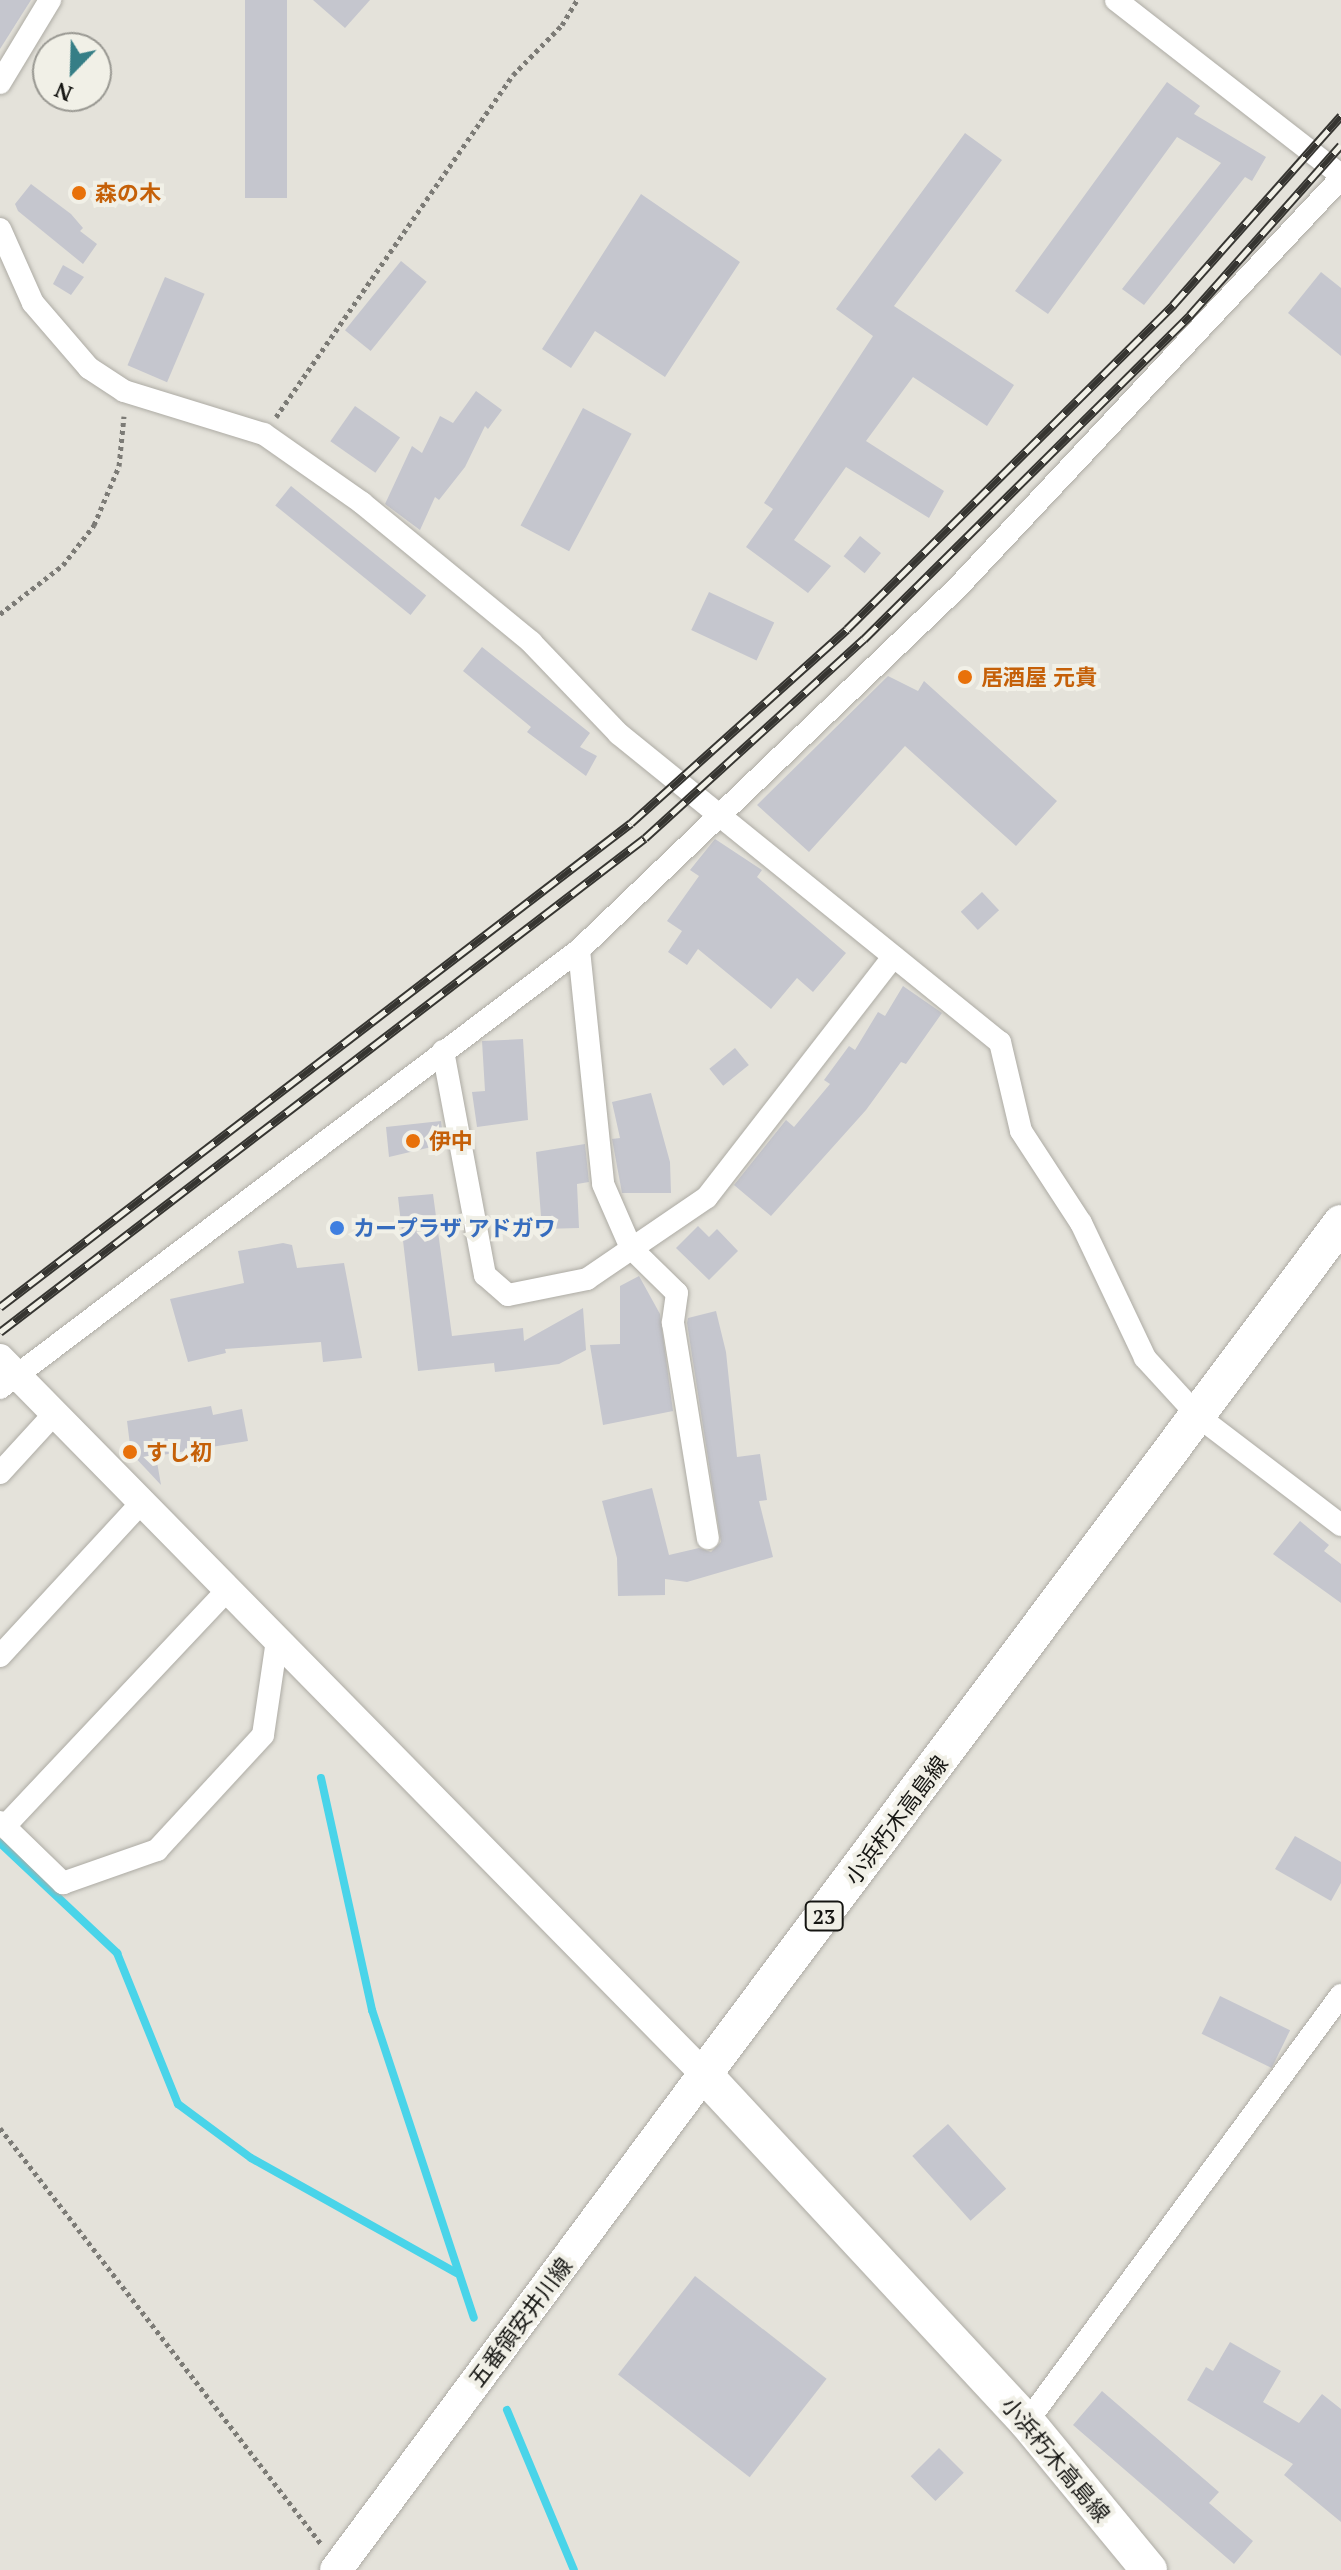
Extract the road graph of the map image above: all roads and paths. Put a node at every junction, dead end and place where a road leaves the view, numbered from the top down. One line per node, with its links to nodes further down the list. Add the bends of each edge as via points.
1 (50, 0): 4 (street)
2 (577, 0): 8 (path, via 562,25 513,75)
3 (1116, 0): 5 (street)
4 (0, 83)
5 (1341, 176): 10 (street, via 958,587)
6 (0, 229): 7 (street, via 33,303 57,336)
7 (124, 391): 8 (street); 9 (path, via 119,466 94,525 63,565)
8 (264, 434): 10 (street, via 362,503 531,642 619,734)
9 (0, 614)
10 (719, 814): 11 (street); 12 (street)
11 (579, 950): 13 (street); 15 (street, via 603,1184)
12 (893, 957): 15 (street, via 707,1197); 18 (street, via 1000,1042 1021,1131 1081,1223 1145,1358)
13 (443, 1051): 15 (street, via 485,1275 508,1295 587,1279); 16 (street)
14 (1341, 1223): 18 (main road, 小浜朽木高島線 / 23)
15 (631, 1248): 22 (street, via 677,1293 673,1323)
16 (5, 1373): 17 (street)
17 (55, 1413): 19 (street); 20 (street)
18 (1199, 1417): 21 (street); 28 (main road, 小浜朽木高島線 / 23)
19 (0, 1473)
20 (142, 1502): 23 (street); 25 (street)
21 (1341, 1525)
22 (708, 1538)
23 (228, 1589): 24 (street); 26 (street)
24 (277, 1640): 26 (street, via 263,1735 157,1850 63,1883); 28 (street)
25 (0, 1656)
26 (2, 1824)
27 (1341, 1995): 30 (street)
28 (704, 2074): 30 (main road, 小浜朽木高島線); 31 (main road, 五番領安井川線)
29 (0, 2128): 31 (path)
30 (1027, 2422): 32 (main road, 小浜朽木高島線)
31 (337, 2569)
32 (1149, 2570)

